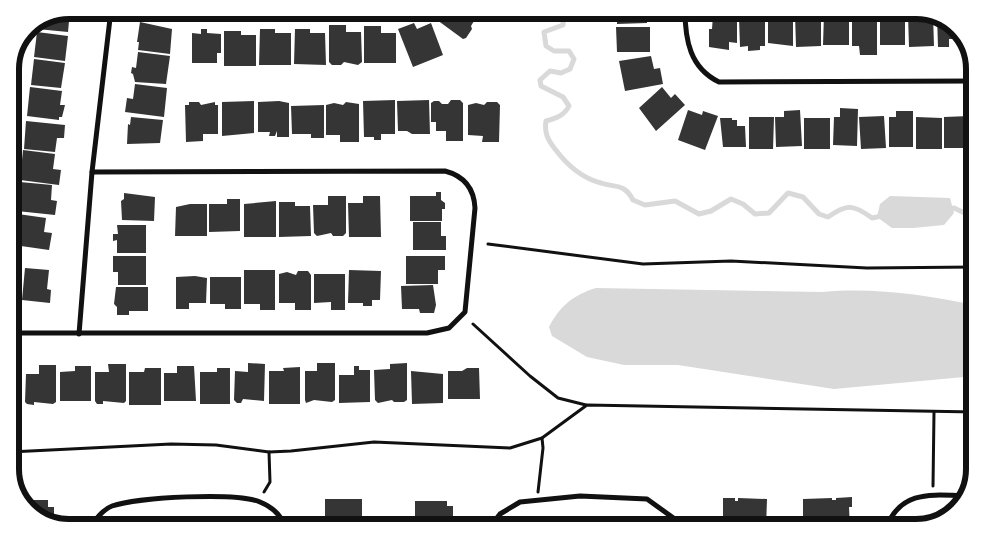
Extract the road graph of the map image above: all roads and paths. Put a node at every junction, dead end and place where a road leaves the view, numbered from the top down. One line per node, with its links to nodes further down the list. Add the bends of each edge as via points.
1 (110, 19): 4 (street)
2 (685, 19): 3 (street, via 685,32 696,65 719,82)
3 (966, 81)
4 (92, 172): 9 (street); 9 (street, via 445,171 457,174 467,183 474,196 475,208 465,312 458,321 440,331)
5 (488, 244): 6 (path, via 643,264 731,261 867,268)
6 (966, 267)
7 (473, 324): 10 (path, via 558,398)
8 (19, 333): 9 (street)
9 (79, 334)
10 (587, 405): 11 (path); 13 (path)
11 (934, 412): 12 (path); 16 (path)
12 (966, 412)
13 (542, 438): 15 (path, via 510,448 374,442); 18 (path)
14 (19, 452): 15 (path, via 171,444 216,445)
15 (269, 452): 19 (path, via 270,482)
16 (933, 495): 17 (street); 24 (street, via 912,498 899,506)
17 (959, 496)
18 (537, 500): 22 (street, via 520,502); 23 (street, via 580,496 647,498)
19 (258, 501): 20 (street, via 241,497 145,498 109,507); 21 (street, via 273,508)
20 (97, 519)
21 (282, 519)
22 (496, 519)
23 (675, 519)
24 (890, 519)

